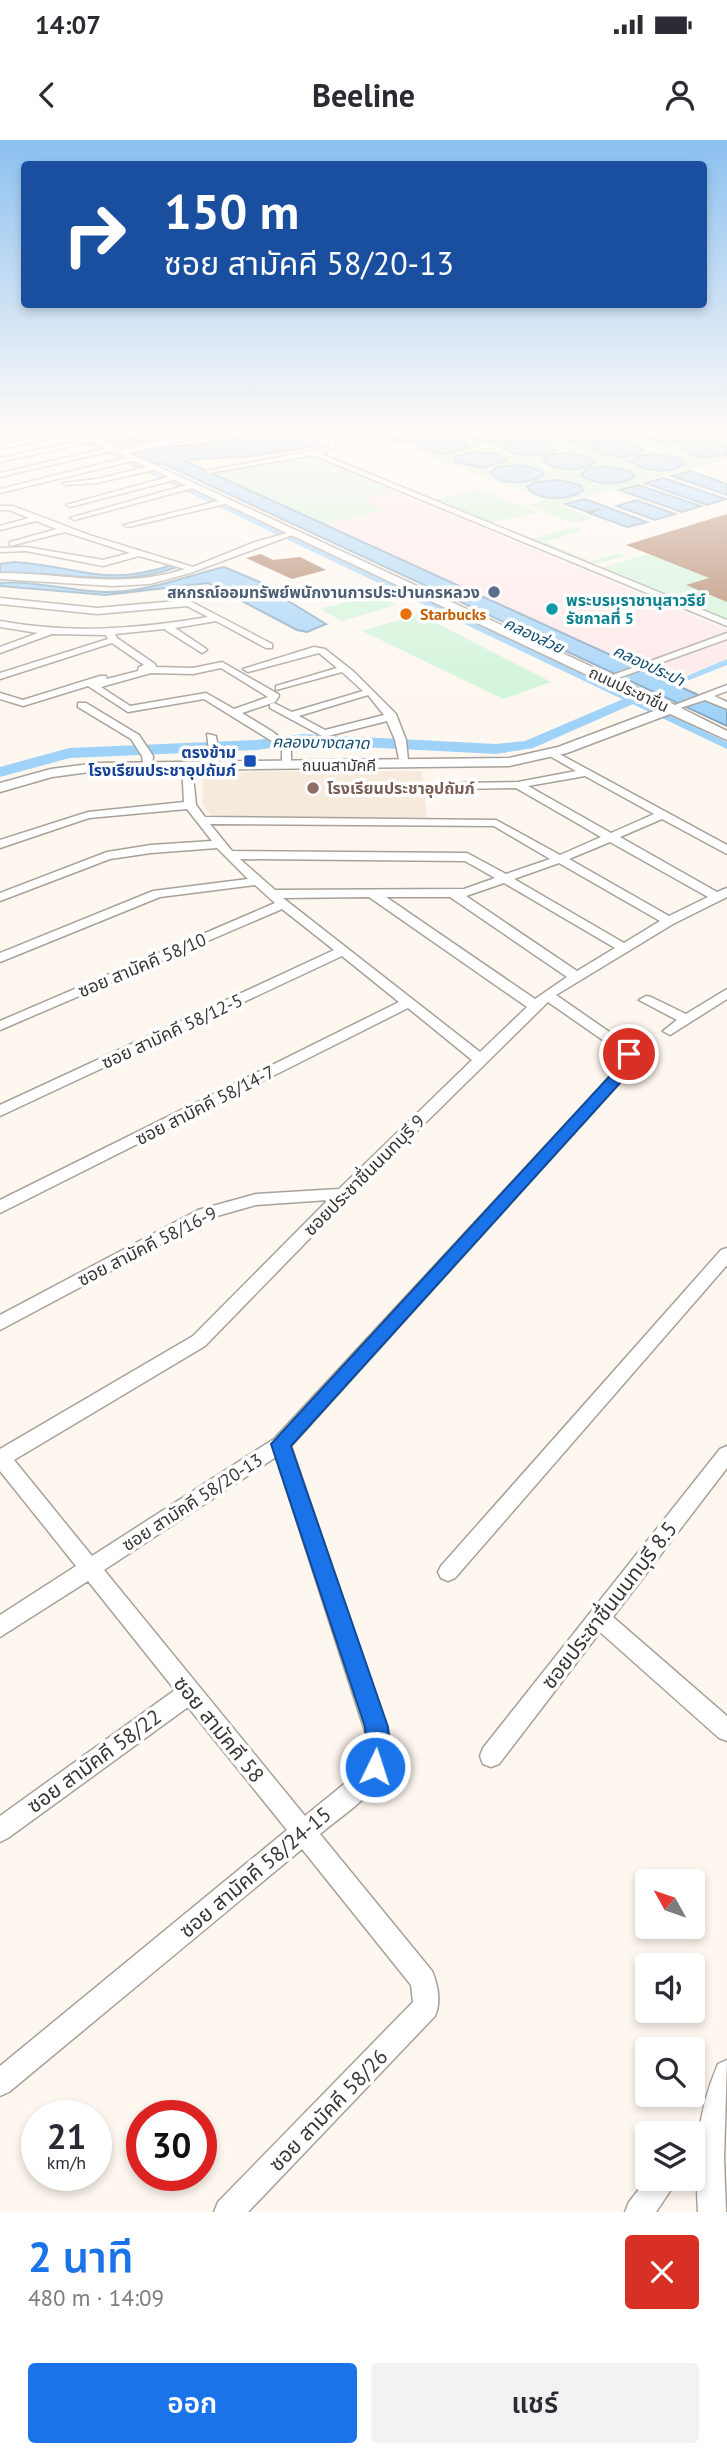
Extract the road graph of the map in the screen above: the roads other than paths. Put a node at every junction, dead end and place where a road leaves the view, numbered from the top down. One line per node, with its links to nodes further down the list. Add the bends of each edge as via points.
1 (59, 527): 4 (street)
2 (275, 527): 5 (main road, ถนนประชาชื่น)
3 (492, 527): 14 (street)
4 (65, 529): 6 (street); 9 (street)
5 (291, 534): 10 (street); 26 (main road, ถนนประชาชื่น)
6 (13, 544): 7 (street); 8 (street)
7 (0, 549): 8 (street)
8 (26, 549): 9 (street, via 103,562)
9 (140, 553): 10 (street)
10 (192, 569): 11 (street, via 117,585)
11 (0, 576)
12 (0, 601): 13 (street, via 97,611 188,603)
13 (219, 618): 16 (street); 20 (street)
14 (727, 623)
15 (0, 624): 17 (street)
16 (167, 627): 18 (street); 22 (street)
17 (50, 631): 18 (street); 21 (street)
18 (111, 636): 25 (street); 30 (street, via 152,666 79,683 23,703)
19 (727, 636): 26 (street)
20 (269, 646)
21 (0, 650)
22 (202, 650)
23 (248, 669): 24 (street, via 318,650)
24 (344, 669): 27 (street); 29 (street)
25 (0, 677)
26 (611, 678): 35 (main road, ถนนประชาชื่น)
27 (279, 688)
28 (727, 688): 31 (street)
29 (369, 692): 37 (street); 38 (street)
30 (0, 696)
31 (704, 696): 34 (street); 35 (street)
32 (82, 705): 41 (street)
33 (274, 706): 37 (street)
34 (727, 706)
35 (667, 711): 39 (main road, ถนนประชาชื่น); 40 (main road, ถนนสามัคคี)
36 (232, 713): 36 (street, via 274,696 222,664 193,671 151,670 93,685 128,709 204,695); 44 (street, via 276,738 287,749)
37 (289, 716): 38 (street, via 324,734)
38 (392, 716): 42 (street)
39 (727, 736)
40 (552, 753): 44 (main road, ถนนสามัคคี, via 495,763); 45 (street)
41 (146, 754): 43 (main road, ถนนสามัคคี); 48 (main road, ถนนสามัคคี)
42 (404, 759)
43 (187, 765): 44 (main road, ถนนสามัคคี, via 214,749); 49 (street)
44 (286, 765)
45 (587, 772): 46 (street); 50 (street)
46 (518, 785): 47 (street); 52 (street)
47 (459, 786)
48 (0, 788)
49 (190, 805): 51 (street); 53 (street, via 104,812)
50 (662, 815): 52 (street); 55 (street)
51 (200, 820): 54 (street); 57 (street, via 496,823)
52 (611, 838): 57 (street); 63 (street)
53 (0, 844)
54 (219, 844): 56 (street); 64 (street, via 107,856)
55 (727, 850)
56 (229, 855): 58 (street, via 467,857); 59 (street)
57 (560, 859): 58 (street); 66 (street)
58 (508, 880): 62 (street); 67 (street)
59 (257, 881): 60 (street); 69 (street, via 157,894)
60 (272, 894): 61 (street); 65 (street)
61 (373, 894): 62 (street); 72 (street)
62 (454, 894): 70 (street)
63 (722, 894): 66 (street, ซอยประชาชื่นนนทบุรี 9)
64 (0, 897)
65 (283, 904): 68 (street); 75 (street, ซอย สามัคคี 58/10)
66 (669, 921): 67 (street, ซอยประชาชื่นนนทบุรี 9)
67 (625, 948): 70 (street, ซอยประชาชื่นนนทบุรี 9)
68 (343, 951): 74 (street); 79 (street, ซอย สามัคคี 58/12-5)
69 (0, 958)
70 (575, 976): 72 (street, ซอยประชาชื่นนนทบุรี 9)
71 (727, 993): 76 (street)
72 (541, 1000): 78 (street, ซอยประชาชื่นนนทบุรี 9); 84 (street, ซอย สามัคคี 58/20-13, via 626,1050 629,1063)
73 (646, 1000): 76 (street)
74 (410, 1002): 78 (street); 81 (street, ซอย สามัคคี 58/14-7)
75 (3, 1020)
76 (687, 1020): 77 (street)
77 (670, 1031)
78 (482, 1060): 80 (street, ซอยประชาชื่นนนทบุรี 9)
79 (0, 1111)
80 (343, 1194): 83 (street, ซอย สามัคคี 58/16-9, via 274,1195 204,1214); 86 (street, ซอยประชาชื่นนนทบุรี 9, via 199,1341)
81 (0, 1207)
82 (727, 1254): 88 (street)
83 (0, 1323)
84 (281, 1444): 87 (street, ซอย สามัคคี 58/20-13); 95 (street, ซอย สามัคคี 58/24-15, via 377,1727 379,1746 369,1779)
85 (727, 1454): 89 (street, ซอยประชาชื่นนนทบุรี 8.5)
86 (0, 1458): 87 (street, ซอย สามัคคี 58)
87 (90, 1568): 90 (street, ซอย สามัคคี 58/20-13); 91 (street, ซอย สามัคคี 58)
88 (448, 1572)
89 (599, 1618): 92 (street); 93 (street, ซอยประชาชื่นนนทบุรี 8.5)
90 (0, 1626)
91 (189, 1693): 94 (street, ซอย สามัคคี 58/22); 95 (street, ซอย สามัคคี 58)
92 (727, 1730)
93 (491, 1756)
94 (0, 1830)
95 (304, 1832): 96 (street, ซอย สามัคคี 58, via 423,1980); 98 (street, ซอย สามัคคี 58/24-15)
96 (426, 2007): 100 (street, ซอย สามัคคี 58/26)
97 (727, 2073): 102 (street, via 709,2149)
98 (0, 2083)
99 (655, 2191): 101 (street)
100 (228, 2212)
101 (639, 2212)
102 (712, 2212)

